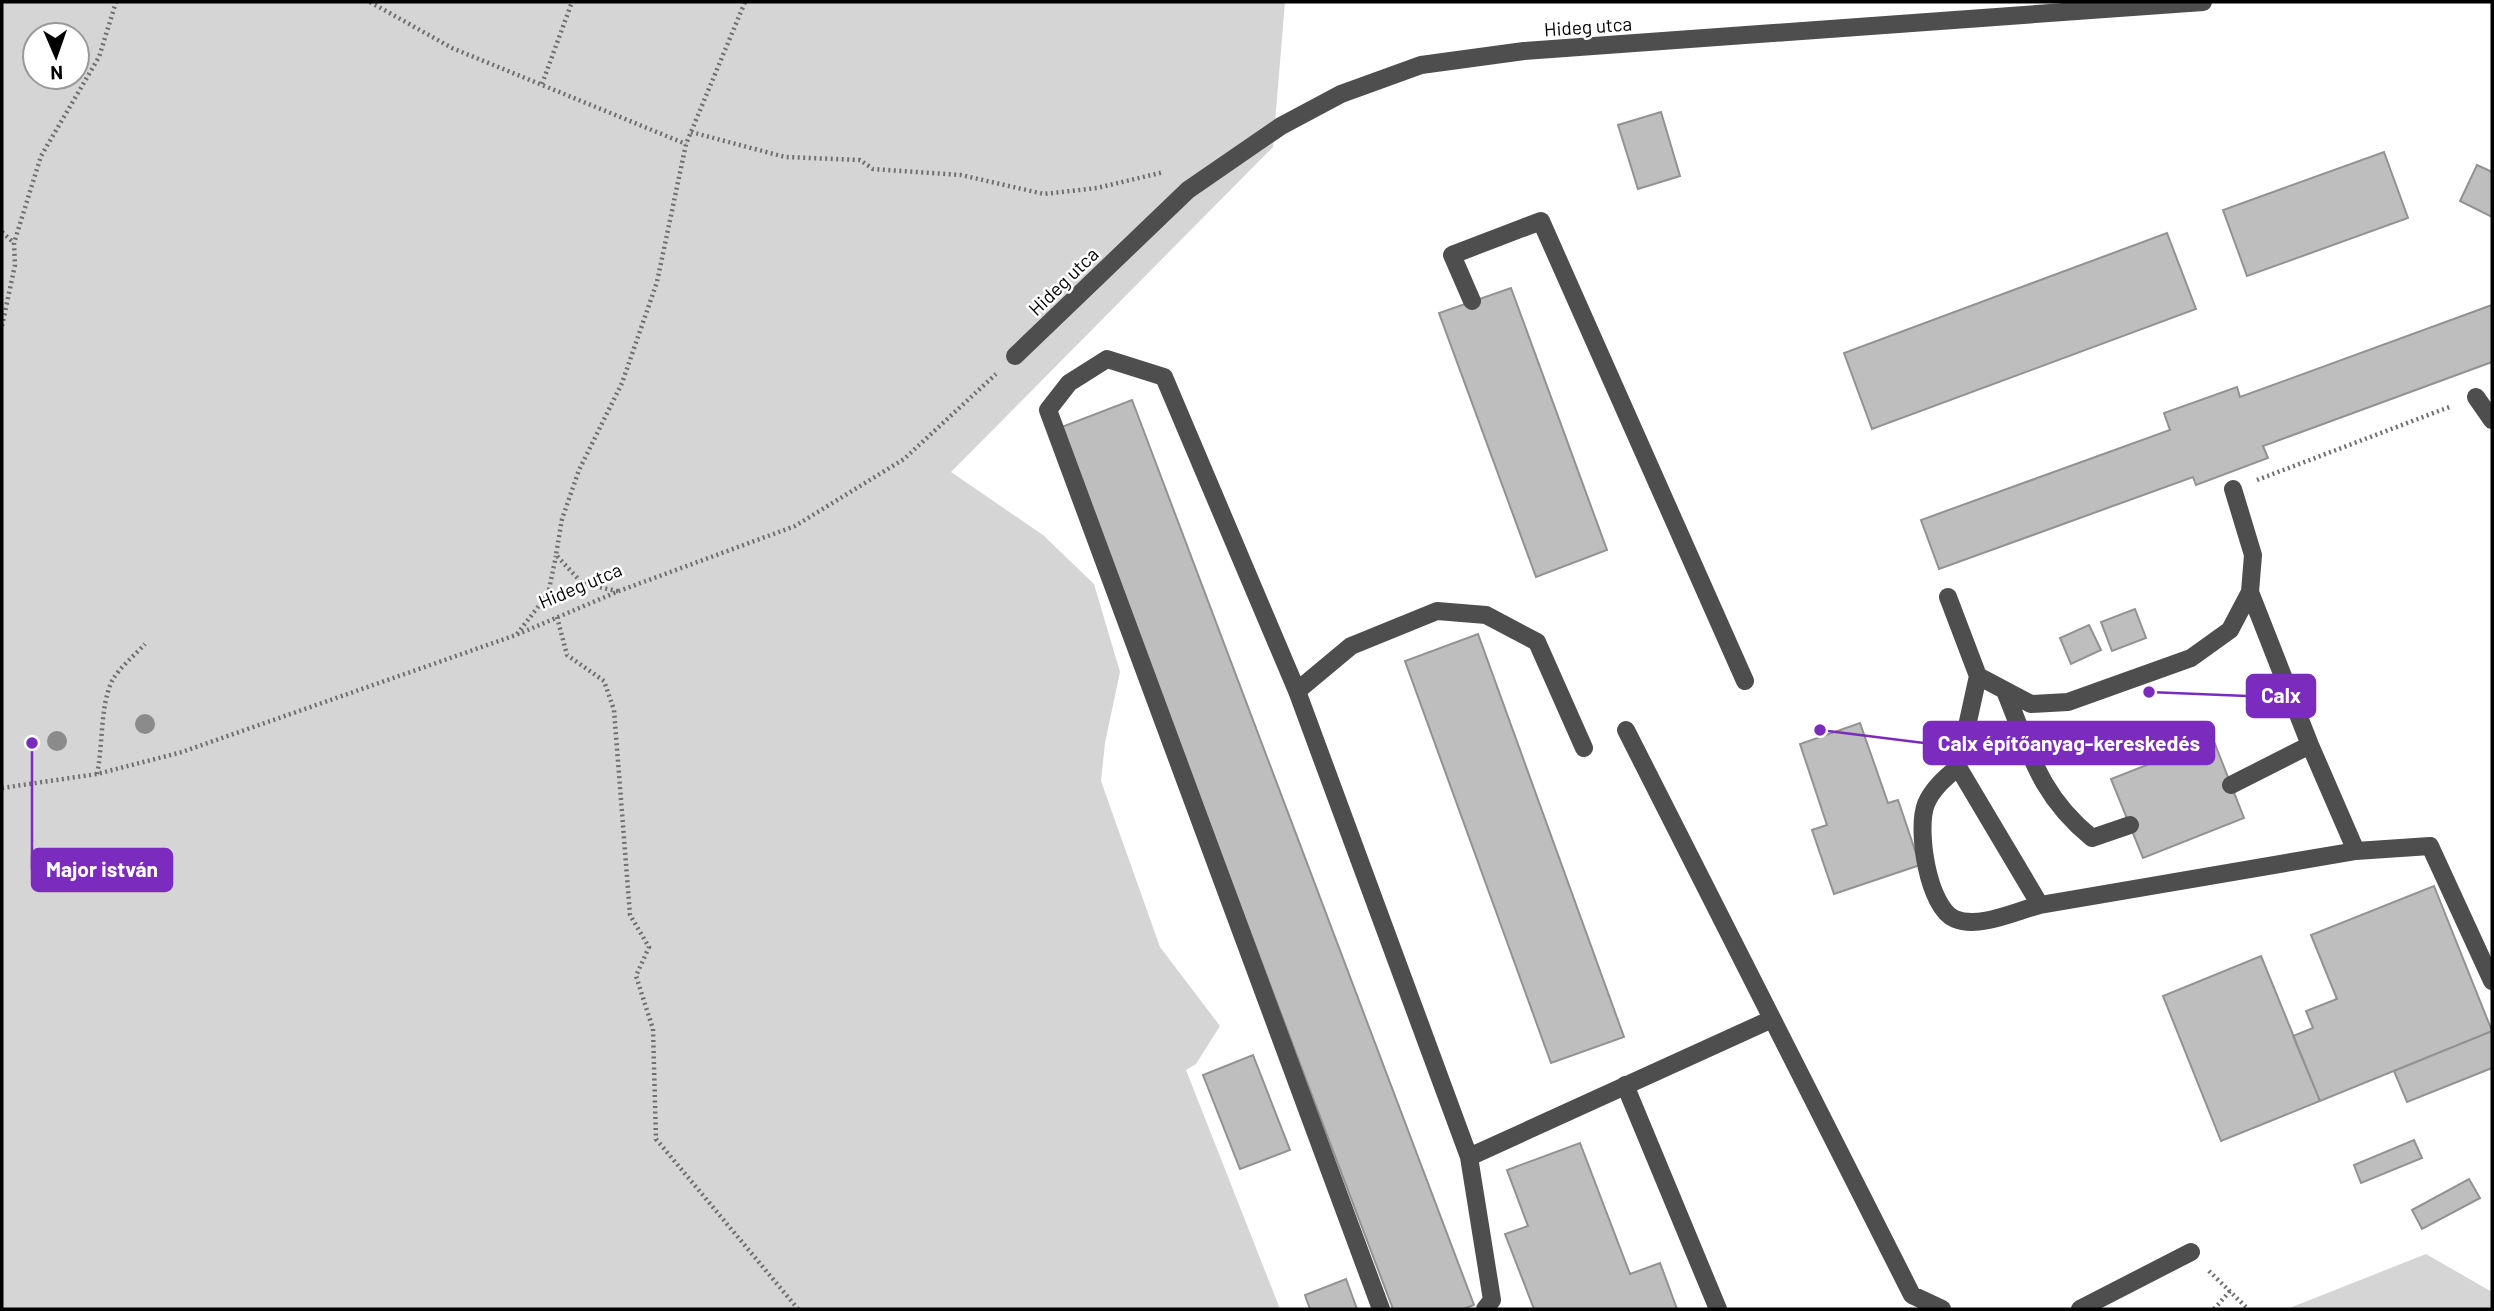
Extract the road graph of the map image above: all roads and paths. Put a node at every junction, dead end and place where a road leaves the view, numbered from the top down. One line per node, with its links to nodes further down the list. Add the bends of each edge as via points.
1 (116, 2): 11 (path, via 99,57 41,156)
2 (370, 2): 6 (path, via 452,48)
3 (572, 2): 6 (path)
4 (745, 2): 7 (path)
5 (2203, 2): 9 (street, Hideg utca, via 1524,51 1421,65 1341,94 1281,126)
6 (542, 84): 8 (path)
7 (691, 132): 8 (path); 9 (path, via 785,157 860,160 873,169 961,174 1044,194 1097,188 1177,169)
8 (686, 144): 18 (path, via 657,282 622,383 579,470 562,519)
9 (1221, 167): 14 (street, Hideg utca, via 1188,190)
10 (2, 232): 11 (path)
11 (14, 243): 13 (path, via 15,265)
12 (1472, 301): 26 (street, via 1452,255 1541,221)
13 (2, 326)
14 (1015, 356): 19 (path, Hideg utca, via 904,459 795,526)
15 (2476, 397): 16 (street); 17 (path)
16 (2492, 420)
17 (2233, 489): 20 (street, via 2253,555)
18 (556, 555): 19 (path, via 583,584); 23 (path, via 548,594)
19 (619, 591): 22 (path, Hideg utca)
20 (2250, 592): 28 (street, via 2230,630 2191,658 2068,702 2031,704); 30 (street)
21 (1948, 597): 25 (street)
22 (557, 617): 23 (path, Hideg utca); 46 (path, via 567,655 604,681 614,710 630,915 649,947 636,976 653,1029 656,1139)
23 (516, 635): 33 (path, Hideg utca, via 183,752)
24 (145, 644): 33 (path, via 113,681)
25 (1978, 676): 28 (street); 32 (street)
26 (1745, 681)
27 (1297, 691): 31 (street, via 1351,646 1437,611 1486,615 1537,642); 42 (street); 47 (street, via 1164,377 1107,359 1069,383 1048,410)
28 (2005, 691): 36 (street, via 2045,788 2066,817 2092,838)
29 (1626, 730): 40 (street)
30 (2310, 745): 34 (street); 37 (street)
31 (1584, 748)
32 (1958, 767): 38 (street); 38 (street, via 1937,788 1923,813 1927,867 1941,909 1970,923)
33 (97, 774): 35 (path, Hideg utca)
34 (2231, 785)
35 (2, 788)
36 (2130, 825)
37 (2356, 851): 38 (street); 39 (street, via 2430,846)
38 (2040, 905)
39 (2492, 981)
40 (1772, 1019): 41 (street); 49 (street, via 1912,1295)
41 (1625, 1085): 42 (street); 48 (street)
42 (1469, 1157): 45 (street)
43 (2191, 1252): 44 (path); 50 (street)
44 (2230, 1291): 51 (path); 52 (path)
45 (1491, 1306)
46 (798, 1309)
47 (1381, 1309)
48 (1718, 1309)
49 (1942, 1309)
50 (2080, 1309)
51 (2214, 1309)
52 (2248, 1309)

